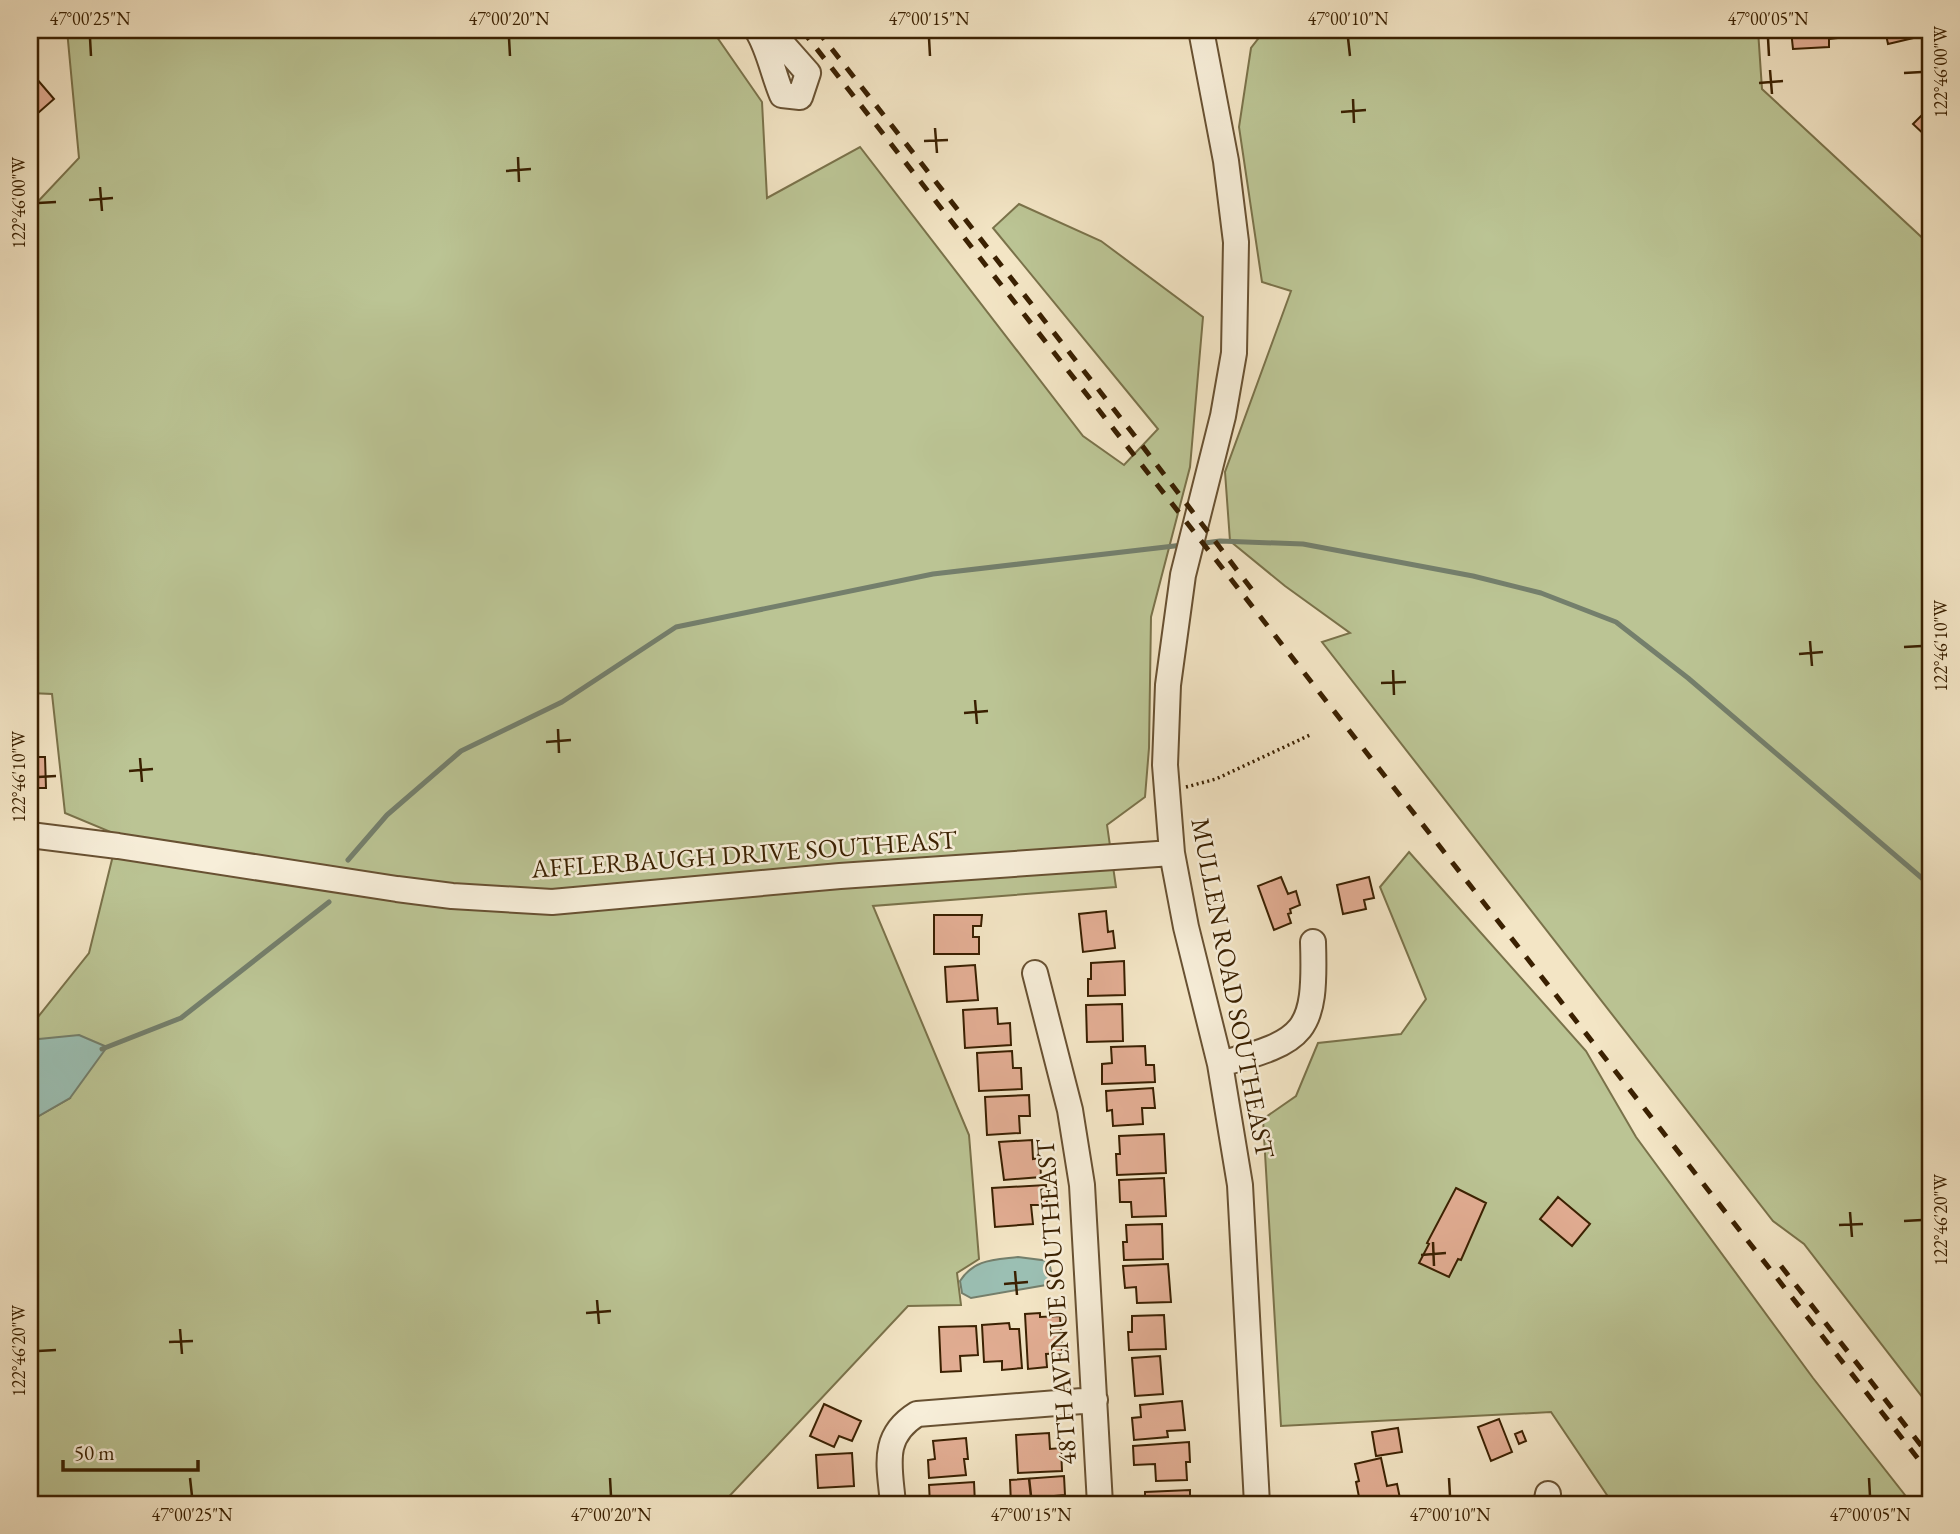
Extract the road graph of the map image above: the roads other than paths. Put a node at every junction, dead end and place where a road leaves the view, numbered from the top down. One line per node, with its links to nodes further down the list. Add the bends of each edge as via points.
1 (757, 30): 2 (street, via 782,95 800,97 808,73)
2 (770, 30)
3 (1201, 30): 5 (street, MULLEN ROAD SOUTHEAST, via 1226,160 1236,243 1234,353 1184,575 1168,685 1165,765)
4 (30, 835): 5 (street, AFFLERBAUGH DRIVE SOUTHEAST, via 397,889 552,902)
5 (1172, 853): 8 (street, MULLEN ROAD SOUTHEAST)
6 (1313, 942): 8 (street, via 1312,1001 1300,1031 1280,1045)
7 (1035, 974): 9 (street, 48TH AVENUE SOUTHEAST, via 1070,1110 1082,1185)
8 (1220, 1064): 12 (street, MULLEN ROAD SOUTHEAST, via 1240,1185)
9 (1095, 1400): 10 (street, via 917,1415 895,1433 890,1456); 11 (street, 48TH AVENUE SOUTHEAST)
10 (893, 1504)
11 (1101, 1504)
12 (1257, 1504)

